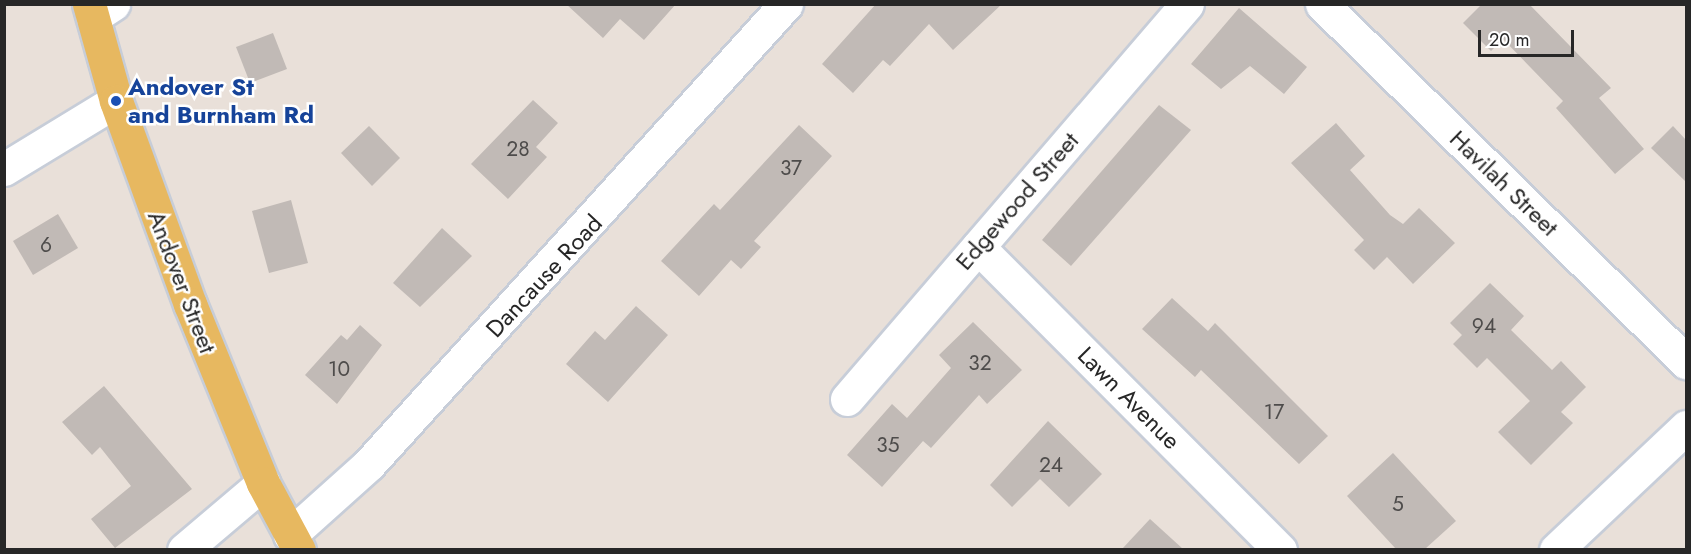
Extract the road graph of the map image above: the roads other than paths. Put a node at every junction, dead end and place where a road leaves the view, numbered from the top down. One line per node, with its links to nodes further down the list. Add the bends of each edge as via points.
1 (786, 4): 12 (street, Dancause Road)
2 (1187, 4): 7 (street, Edgewood Street)
3 (1322, 4): 8 (street, Havilah Street)
4 (98, 9): 5 (main road, Andover Street)
5 (116, 101): 6 (street); 11 (main road, Andover Street, via 190,304)
6 (4, 169)
7 (978, 247): 9 (street, Edgewood Street); 14 (street, Lawn Avenue)
8 (1686, 362)
9 (847, 399)
10 (1686, 427): 15 (street)
11 (263, 483): 12 (main road, Andover Street); 13 (street)
12 (294, 542)
13 (184, 549)
14 (1280, 549)
15 (1556, 549)

